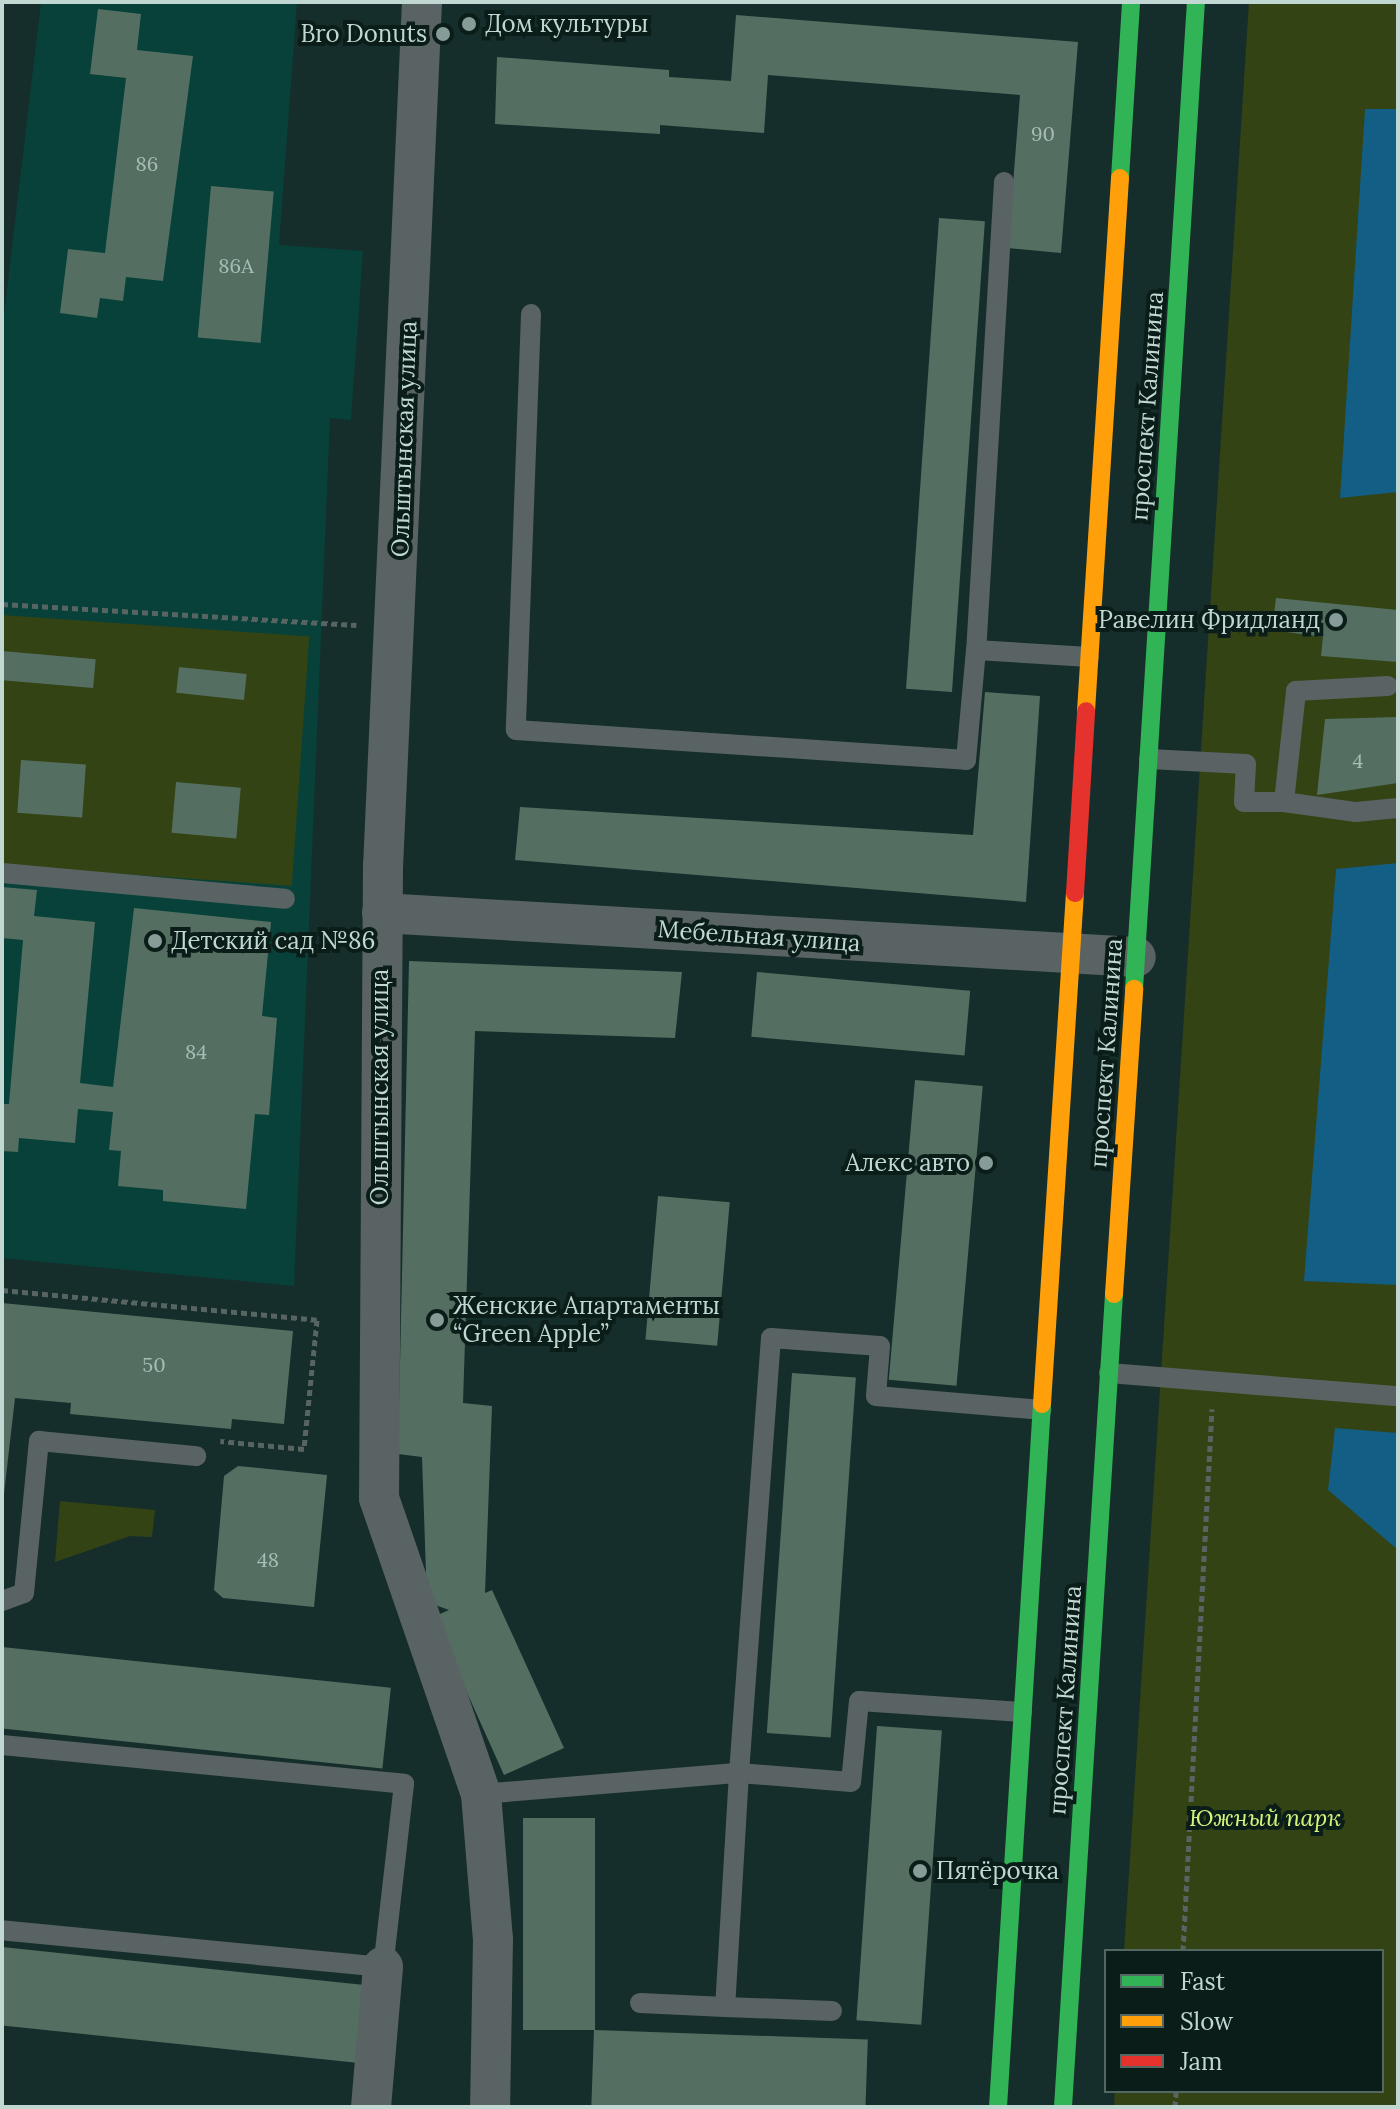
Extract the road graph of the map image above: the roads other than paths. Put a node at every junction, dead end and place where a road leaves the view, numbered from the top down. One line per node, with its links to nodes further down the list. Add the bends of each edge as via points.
1 (422, 2): 14 (street, Ольштынская улица)
2 (1131, 2): 7 (main road, проспект Калинина)
3 (1196, 2): 9 (main road, проспект Калинина)
4 (1004, 182): 6 (lane)
5 (531, 314): 6 (lane, via 516,730 966,760)
6 (976, 650): 7 (lane)
7 (1089, 657): 15 (main road, проспект Калинина)
8 (1388, 686): 10 (lane, via 1296,691)
9 (1149, 759): 10 (lane, via 1246,764 1244,802); 16 (main road, проспект Калинина)
10 (1284, 802): 11 (lane, via 1356,812)
11 (1398, 808)
12 (2, 873): 13 (lane)
13 (285, 899)
14 (382, 913): 15 (street, Мебельная улица); 25 (street, Ольштынская улица, via 379,1498)
15 (1069, 955): 16 (street, Мебельная улица); 19 (main road, проспект Калинина)
16 (1136, 957): 17 (main road, проспект Калинина)
17 (1109, 1373): 18 (lane); 34 (main road, проспект Калинина)
18 (1398, 1396)
19 (1041, 1410): 22 (main road, проспект Калинина); 24 (lane, via 876,1396 880,1346 771,1338)
20 (196, 1456): 21 (lane, via 39,1441 24,1593)
21 (2, 1601)
22 (1022, 1712): 24 (lane, via 859,1701 851,1782); 33 (main road, проспект Калинина)
23 (2, 1745): 27 (lane, via 404,1784)
24 (739, 1773): 25 (lane); 29 (lane)
25 (481, 1794): 32 (street, Ольштынская улица, via 493,1939)
26 (2, 1930): 27 (lane)
27 (383, 1967): 31 (street)
28 (640, 2003): 29 (lane)
29 (725, 2007): 30 (lane)
30 (832, 2011)
31 (371, 2107)
32 (490, 2107)
33 (998, 2107)
34 (1063, 2107)

